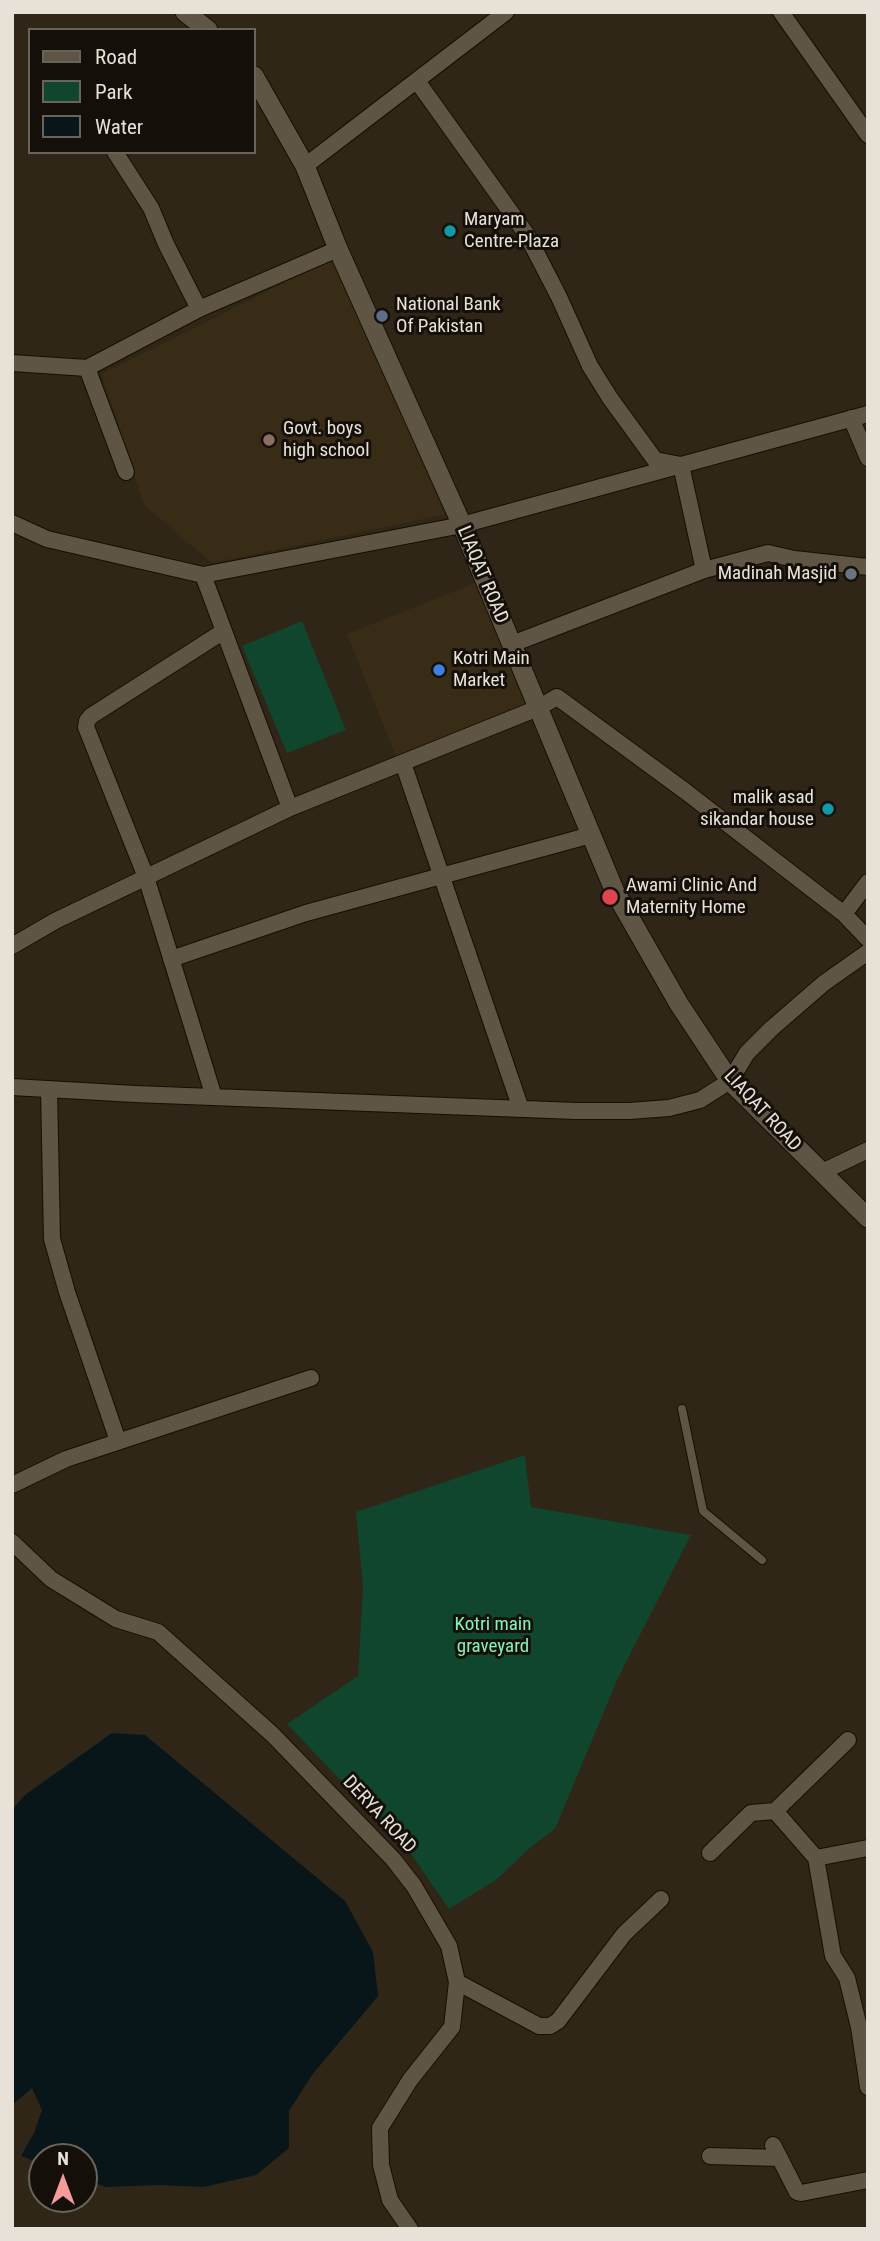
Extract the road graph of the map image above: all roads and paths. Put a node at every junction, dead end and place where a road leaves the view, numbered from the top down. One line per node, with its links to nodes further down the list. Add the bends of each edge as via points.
1 (185, 12): 4 (street)
2 (506, 12): 6 (street)
3 (781, 12): 7 (street)
4 (205, 28)
5 (256, 80): 9 (street, LIAQAT ROAD)
6 (417, 81): 9 (street); 17 (street, via 527,235 610,398 655,460)
7 (868, 135)
8 (116, 154): 11 (street, via 151,208)
9 (305, 166): 10 (street, LIAQAT ROAD)
10 (338, 249): 11 (street); 20 (street, LIAQAT ROAD)
11 (199, 309): 13 (street)
12 (12, 362): 13 (street)
13 (87, 368): 18 (street)
14 (868, 414): 15 (street)
15 (851, 418): 16 (street); 17 (street)
16 (868, 458)
17 (681, 465): 20 (street); 22 (street)
18 (127, 472)
19 (12, 523): 23 (street, via 47,539)
20 (462, 525): 23 (street); 25 (street, LIAQAT ROAD)
21 (868, 567): 22 (street, via 768,553)
22 (704, 569): 25 (street)
23 (203, 575): 24 (street)
24 (224, 631): 28 (street); 31 (street, via 87,721)
25 (512, 644): 26 (street, LIAQAT ROAD)
26 (538, 708): 27 (street); 29 (street, LIAQAT ROAD); 33 (street, via 557,697)
27 (403, 763): 28 (street); 30 (street)
28 (290, 808): 31 (street)
29 (591, 835): 30 (street); 38 (street, LIAQAT ROAD, via 615,892)
30 (441, 876): 37 (street, via 306,913); 42 (street)
31 (146, 877): 35 (street); 37 (street)
32 (868, 882): 33 (street)
33 (844, 914): 34 (street)
34 (868, 939)
35 (12, 946)
36 (868, 952): 38 (street, via 772,1028 747,1053)
37 (171, 959): 41 (street)
38 (730, 1082): 42 (street, via 700,1100 669,1108); 44 (street, LIAQAT ROAD)
39 (12, 1087): 40 (street)
40 (50, 1089): 41 (street); 48 (street, via 52,1239)
41 (214, 1097): 42 (street)
42 (521, 1109)
43 (868, 1150): 44 (street)
44 (821, 1172): 45 (street, LIAQAT ROAD)
45 (868, 1218)
46 (312, 1378): 48 (street)
47 (682, 1409): 51 (lane, via 703,1511)
48 (118, 1441): 49 (street)
49 (12, 1485)
50 (12, 1542): 58 (street, DERYA ROAD, via 51,1579 116,1619 158,1632 273,1735 414,1885 449,1946)
51 (762, 1560)
52 (848, 1740): 53 (street)
53 (775, 1811): 55 (street, via 751,1813); 56 (street)
54 (868, 1847): 56 (street)
55 (710, 1853)
56 (816, 1858): 59 (street, via 833,1956 847,1978)
57 (661, 1899): 58 (street, via 624,1934 550,2026 539,2026)
58 (457, 1982): 62 (street, DERYA ROAD, via 452,2027 380,2128 381,2165 390,2200)
59 (868, 2087)
60 (710, 2156): 61 (street, via 776,2152 797,2192 802,2193)
61 (868, 2180)
62 (410, 2229)

